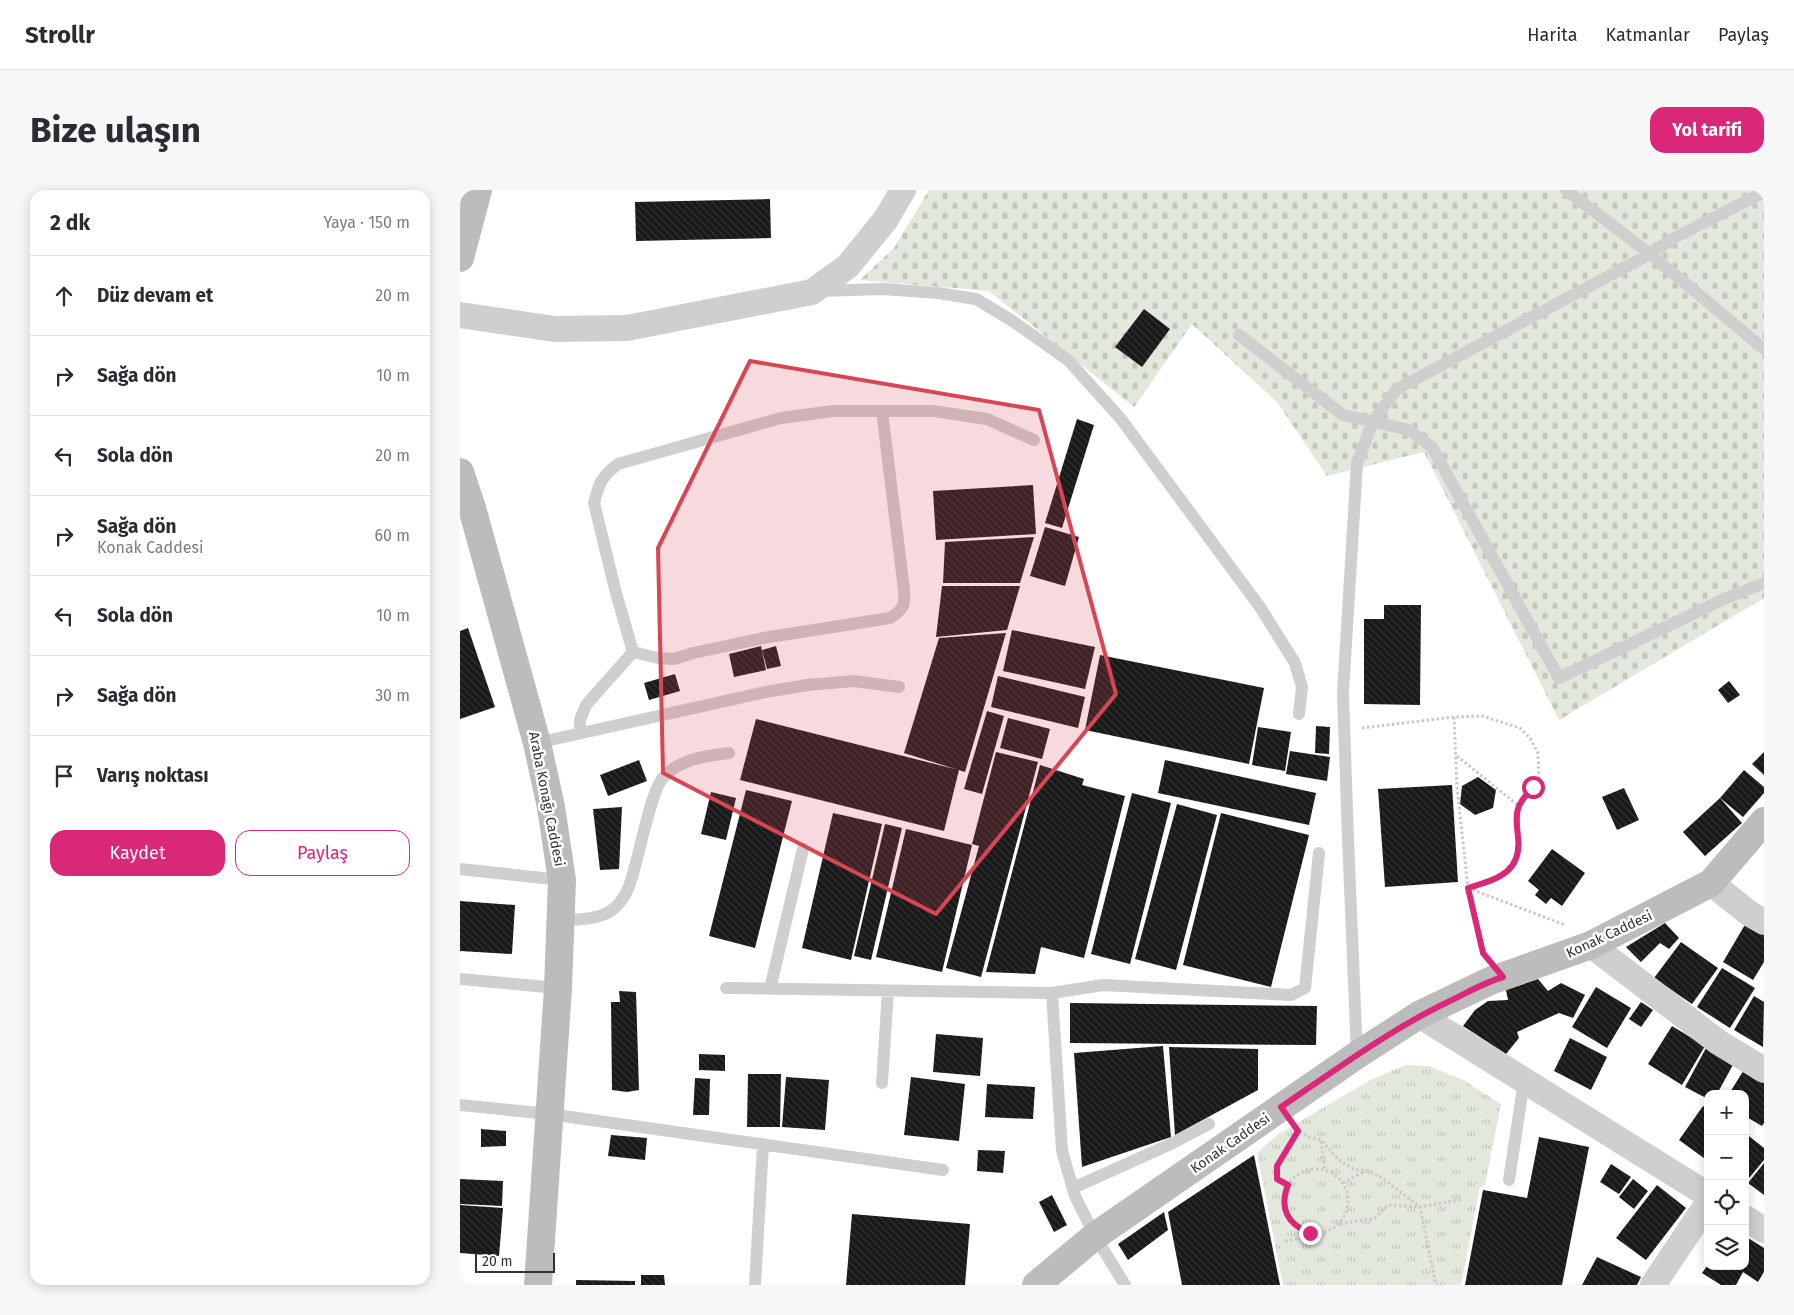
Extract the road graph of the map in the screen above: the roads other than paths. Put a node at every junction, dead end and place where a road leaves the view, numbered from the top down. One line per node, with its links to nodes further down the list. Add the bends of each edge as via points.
1 (478, 190): 6 (main road)
2 (903, 190): 7 (street, via 886,219 848,266)
3 (1566, 190): 5 (lane)
4 (1764, 192): 5 (lane, via 1674,238)
5 (1650, 254): 10 (lane); 12 (lane, via 1397,389)
6 (460, 258)
7 (812, 292): 8 (street, via 627,328 555,330); 18 (lane, via 883,289 976,299 1068,360 1121,419 1260,607 1295,663 1302,687)
8 (460, 315)
9 (1239, 335): 12 (lane, via 1343,414)
10 (1764, 349)
11 (882, 411): 13 (lane, via 932,411 987,419); 16 (lane, via 832,411 781,418 618,464 605,474 594,503); 16 (lane, via 904,590 905,604 899,612 890,618 763,638 674,659)
12 (1373, 421): 15 (lane, via 1409,430 1432,447 1559,678); 38 (lane, via 1357,463 1344,693)
13 (1034, 440)
14 (460, 474): 20 (main road, Araba Konağı Caddesi)
15 (1764, 583)
16 (633, 652): 19 (lane, via 586,705 580,720)
17 (899, 687): 19 (lane, via 854,681 807,685)
18 (1299, 714)
19 (580, 733): 20 (lane)
20 (537, 743): 26 (main road, Araba Konağı Caddesi)
21 (729, 753): 28 (lane, via 700,757 672,770 662,779 630,888 621,901 597,917)
22 (1764, 821): 27 (main road, Konak Caddesi)
23 (803, 849): 34 (lane)
24 (1319, 853): 36 (lane, via 1305,988 1291,995 1103,985)
25 (460, 869): 26 (lane)
26 (562, 880): 28 (main road, Araba Konağı Caddesi)
27 (1711, 883): 29 (street); 30 (main road, Konak Caddesi)
28 (560, 921): 32 (main road, Araba Konağı Caddesi)
29 (1764, 922)
30 (1591, 945): 37 (main road, Konak Caddesi, via 1490,981); 39 (street, via 1718,1042)
31 (460, 979): 32 (lane)
32 (558, 988): 43 (main road, Araba Konağı Caddesi)
33 (726, 988): 34 (lane)
34 (770, 989): 35 (lane)
35 (888, 991): 36 (lane); 41 (lane)
36 (1052, 993): 48 (lane, via 1062,1150)
37 (1419, 1015): 38 (main road, Konak Caddesi); 40 (street)
38 (1357, 1055): 53 (main road, Konak Caddesi)
39 (1764, 1070)
40 (1524, 1081): 47 (lane); 49 (street)
41 (882, 1083)
42 (460, 1105): 43 (lane)
43 (550, 1114): 45 (lane); 54 (main road, Araba Konağı Caddesi)
44 (1209, 1124): 48 (lane)
45 (762, 1144): 46 (lane); 55 (lane)
46 (943, 1170)
47 (1509, 1180)
48 (1072, 1188): 53 (lane)
49 (1704, 1193)
50 (1704, 1209): 58 (street)
51 (1749, 1221): 52 (street)
52 (1764, 1230)
53 (1095, 1236): 56 (main road, Konak Caddesi); 57 (lane)
54 (538, 1285)
55 (755, 1285)
56 (1036, 1285)
57 (1125, 1285)
58 (1653, 1285)

